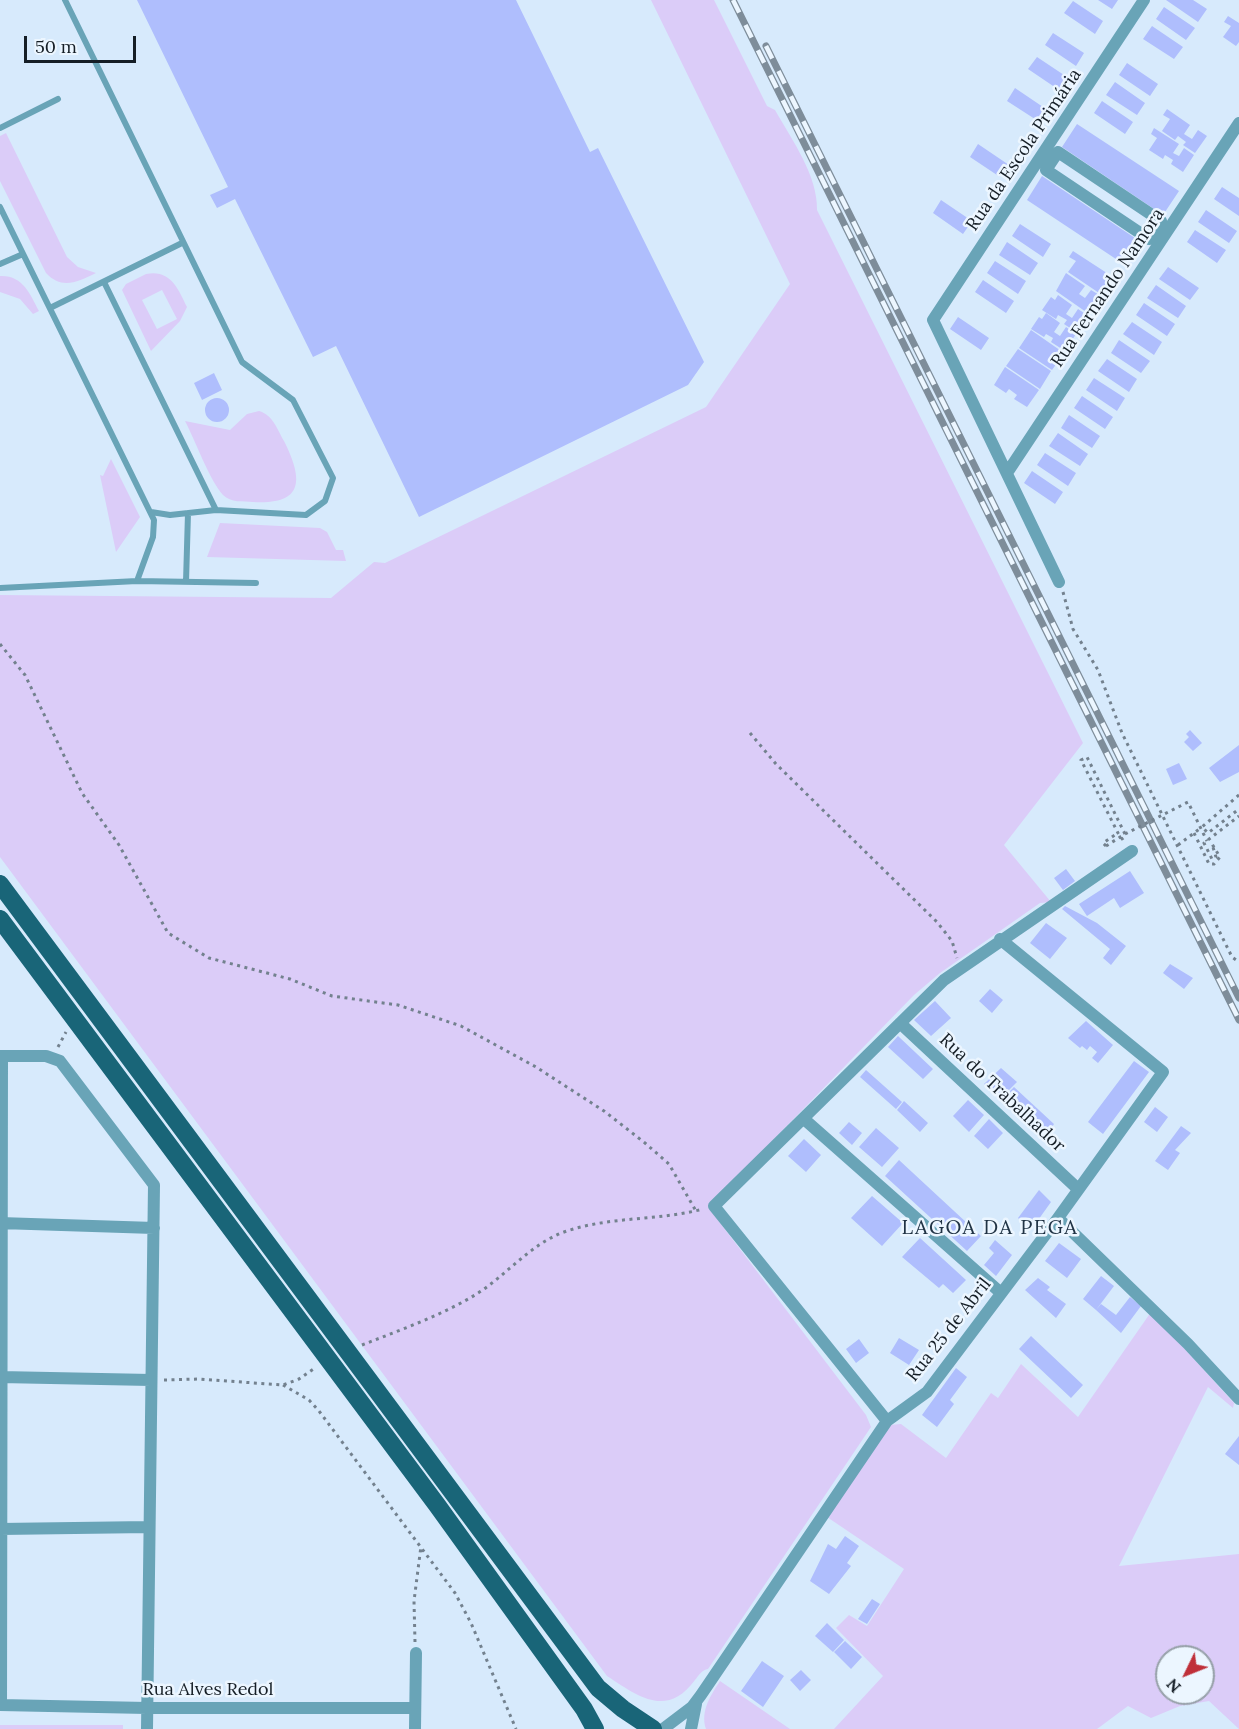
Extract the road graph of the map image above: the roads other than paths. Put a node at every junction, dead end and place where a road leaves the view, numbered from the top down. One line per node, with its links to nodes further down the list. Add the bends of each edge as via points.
1 (65, 0): 8 (lane)
2 (1144, 0): 13 (street, Rua da Escola Primária, via 933,320)
3 (58, 99): 5 (lane)
4 (1239, 123): 13 (street, Rua Fernando Namora)
5 (0, 128)
6 (0, 207): 9 (lane)
7 (1161, 221): 7 (street, via 1149,239 1046,170 1058,152)
8 (182, 243): 11 (lane); 14 (lane, via 242,362 293,400 333,478 325,501 306,515)
9 (23, 254): 10 (lane); 12 (lane)
10 (0, 264)
11 (104, 282): 12 (lane); 14 (lane)
12 (50, 308): 15 (lane)
13 (1007, 473): 19 (street)
14 (216, 510): 16 (lane)
15 (151, 512): 16 (lane); 17 (lane, via 154,528)
16 (188, 513): 18 (lane)
17 (137, 581): 18 (lane); 21 (lane)
18 (186, 582): 20 (lane)
19 (1059, 582)
20 (256, 583)
21 (0, 588)
22 (1132, 851): 25 (street)
23 (0, 884): 48 (main road, via 598,1688)
24 (0, 918): 47 (main road, via 437,1505)
25 (1000, 939): 26 (street, via 944,980); 29 (street, Rua 25 de Abril, via 1162,1072)
26 (900, 1023): 28 (street); 29 (street, Rua do Trabalhador)
27 (1, 1056): 31 (street); 32 (street, via 54,1057 68,1068 154,1185)
28 (804, 1119): 33 (street); 37 (street, via 714,1206)
29 (1078, 1189): 30 (street, Rua 25 de Abril)
30 (1058, 1218): 33 (street, Rua 25 de Abril); 36 (street)
31 (2, 1223): 32 (street); 34 (street)
32 (154, 1228): 35 (street)
33 (1001, 1293): 37 (street, Rua 25 de Abril, via 927,1392)
34 (1, 1377): 35 (street); 39 (street)
35 (151, 1380): 38 (street)
36 (1239, 1399)
37 (887, 1421): 41 (street, Rua 25 de Abril)
38 (149, 1527): 39 (street); 43 (street)
39 (1, 1529): 42 (street)
40 (416, 1653): 44 (street)
41 (701, 1695): 49 (street); 50 (street, via 693,1711)
42 (0, 1706): 43 (street, Rua Alves Redol)
43 (147, 1708): 44 (street, Rua Alves Redol); 45 (street)
44 (415, 1708): 46 (street)
45 (147, 1729)
46 (415, 1729)
47 (595, 1729)
48 (653, 1729)
49 (663, 1729)
50 (691, 1729)

